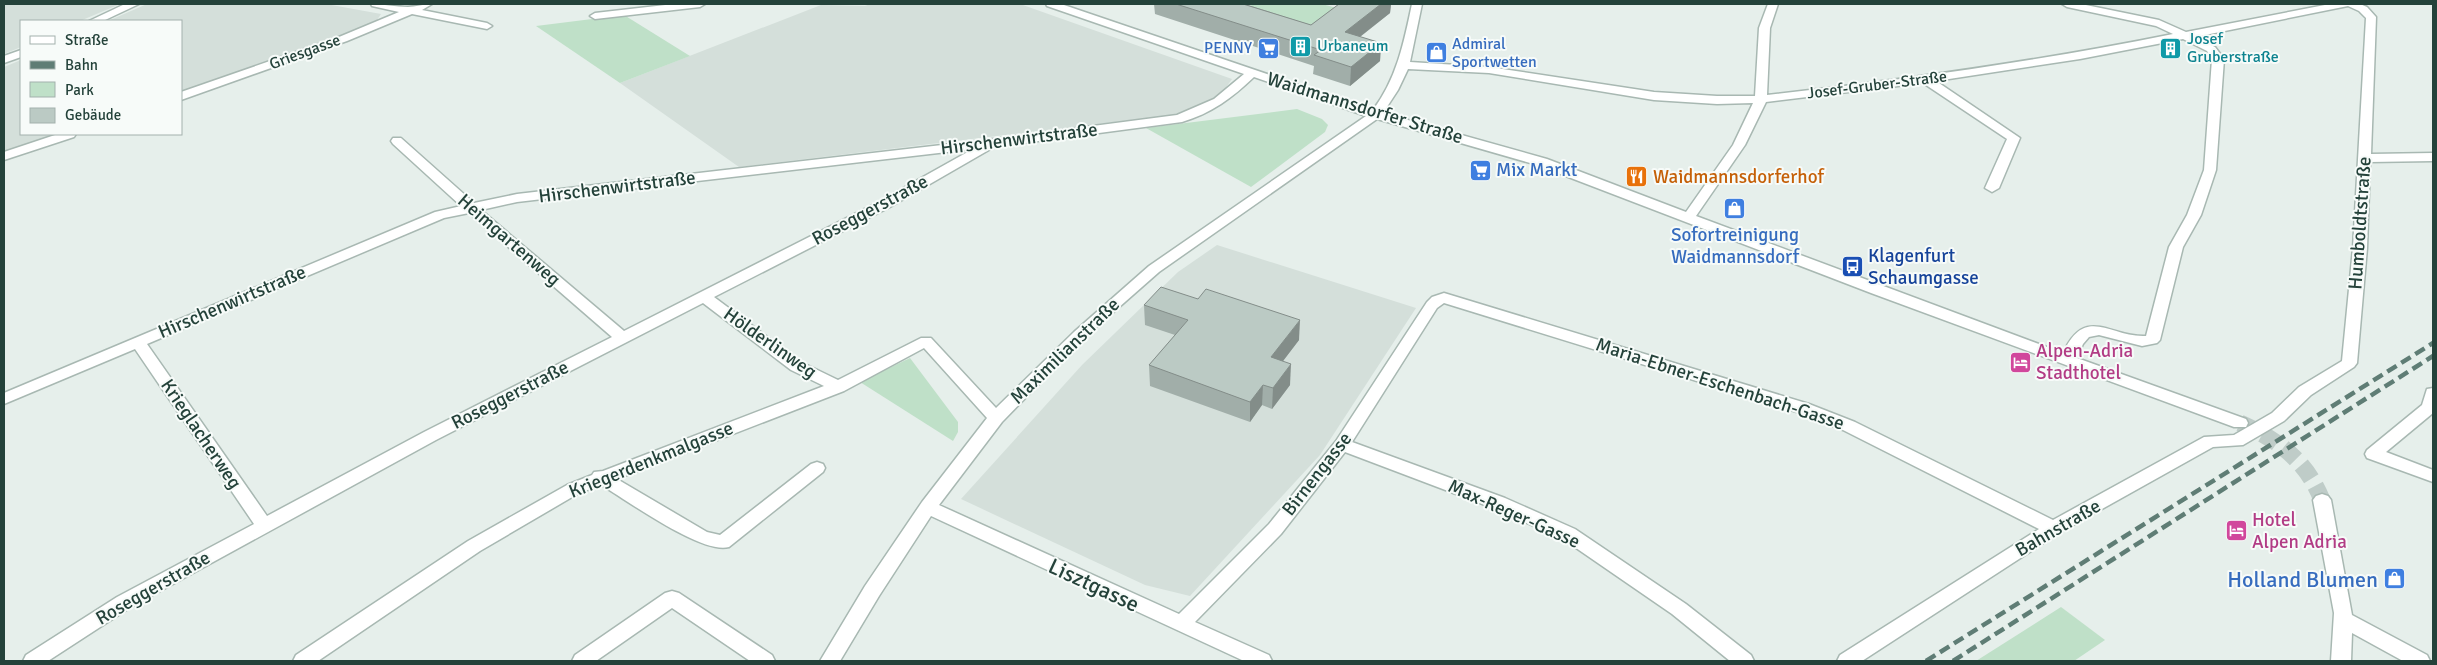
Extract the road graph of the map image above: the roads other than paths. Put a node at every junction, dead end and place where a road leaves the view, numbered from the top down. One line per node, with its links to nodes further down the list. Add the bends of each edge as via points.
1 (134, 4): 13 (street)
2 (376, 4): 11 (street)
3 (427, 4): 11 (street, Griesgasse)
4 (700, 4): 12 (street)
5 (1051, 4): 19 (street, Waidmannsdorfer Straße)
6 (1417, 4): 18 (street, Maximilianstraße)
7 (1773, 4): 22 (street, via 1763,30 1764,68)
8 (2067, 4): 15 (street, via 2149,20)
9 (2340, 4): 15 (street, Josef-Gruber-Straße)
10 (2352, 4): 29 (street, Humboldtstraße, via 2370,17)
11 (414, 10): 14 (street); 21 (street, Griesgasse, via 343,39)
12 (595, 16)
13 (96, 20)
14 (487, 26)
15 (2184, 35): 20 (street, Josef-Gruber-Straße, via 2080,56); 37 (street, via 2211,49 2218,58 2210,170 2194,215 2176,248 2152,340 2142,341 2099,330 2084,333)
16 (20, 53): 17 (street)
17 (4, 60)
18 (1404, 66): 22 (street, Josef-Gruber-Straße, via 1489,70 1654,96); 23 (street, Maximilianstraße, via 1395,89)
19 (1251, 73): 23 (street, Waidmannsdorfer Straße); 26 (street, Hirschenwirtstraße, via 1228,96 1198,114)
20 (1926, 79): 22 (street, Josef-Gruber-Straße); 30 (street, via 2014,138)
21 (182, 96)
22 (1760, 99): 32 (street, via 1754,119)
23 (1375, 115): 32 (street, Waidmannsdorfer Straße, via 1528,157); 42 (street, Maximilianstraße, via 1132,287 1079,334)
24 (67, 135): 27 (street)
25 (397, 141): 31 (street, Heimgartenweg)
26 (994, 143): 31 (street, Hirschenwirtstraße, via 517,198); 33 (street, Roseggerstraße, via 885,204)
27 (4, 156)
28 (2433, 157): 29 (street)
29 (2365, 158): 41 (street, Humboldtstraße, via 2349,363 2306,391)
30 (1992, 188)
31 (470, 207): 35 (street, Heimgartenweg); 36 (street, Hirschenwirtstraße, via 440,215)
32 (1688, 219): 37 (street, Waidmannsdorfer Straße)
33 (704, 296): 35 (street, Roseggerstraße); 38 (street, Hölderlinweg, via 796,366)
34 (1432, 305): 44 (street, Birnengasse); 51 (street, Maria-Ebner-Eschenbach-Gasse, via 1437,300 1450,298 1803,408 1849,426)
35 (623, 338): 50 (street, Roseggerstraße)
36 (138, 342): 39 (street, Hirschenwirtstraße); 50 (street, Krieglacherweg)
37 (2068, 360): 43 (street, Waidmannsdorfer Straße)
38 (838, 387): 42 (street, Kriegerdenkmalgasse, via 926,341); 46 (street, Kriegerdenkmalgasse)
39 (4, 399)
40 (2432, 403): 47 (street, via 2373,454)
41 (2278, 417): 51 (street, Bahnstraße, via 2237,441 2210,441)
42 (996, 418): 49 (street, Maximilianstraße)
43 (2240, 423)
44 (1342, 445): 53 (street, Birnengasse, via 1274,529); 60 (street, Max-Reger-Gasse, via 1499,503 1569,534 1680,608)
45 (817, 468): 46 (street, via 724,542 703,538)
46 (600, 476): 55 (street, Kriegerdenkmalgasse, via 474,546)
47 (2433, 476)
48 (2322, 500): 52 (street)
49 (928, 507): 53 (street, Lisztgasse); 58 (street, Maximilianstraße)
50 (264, 525): 54 (street, Roseggerstraße, via 124,602)
51 (2053, 528): 61 (street, Bahnstraße)
52 (2343, 619): 62 (street); 63 (street)
53 (1180, 625): 59 (street, Lisztgasse)
54 (33, 661)
55 (303, 661)
56 (582, 661): 57 (street, via 672,598)
57 (765, 661)
58 (830, 661)
59 (1262, 661)
60 (1744, 661)
61 (1847, 661)
62 (2341, 661)
63 (2420, 661)

